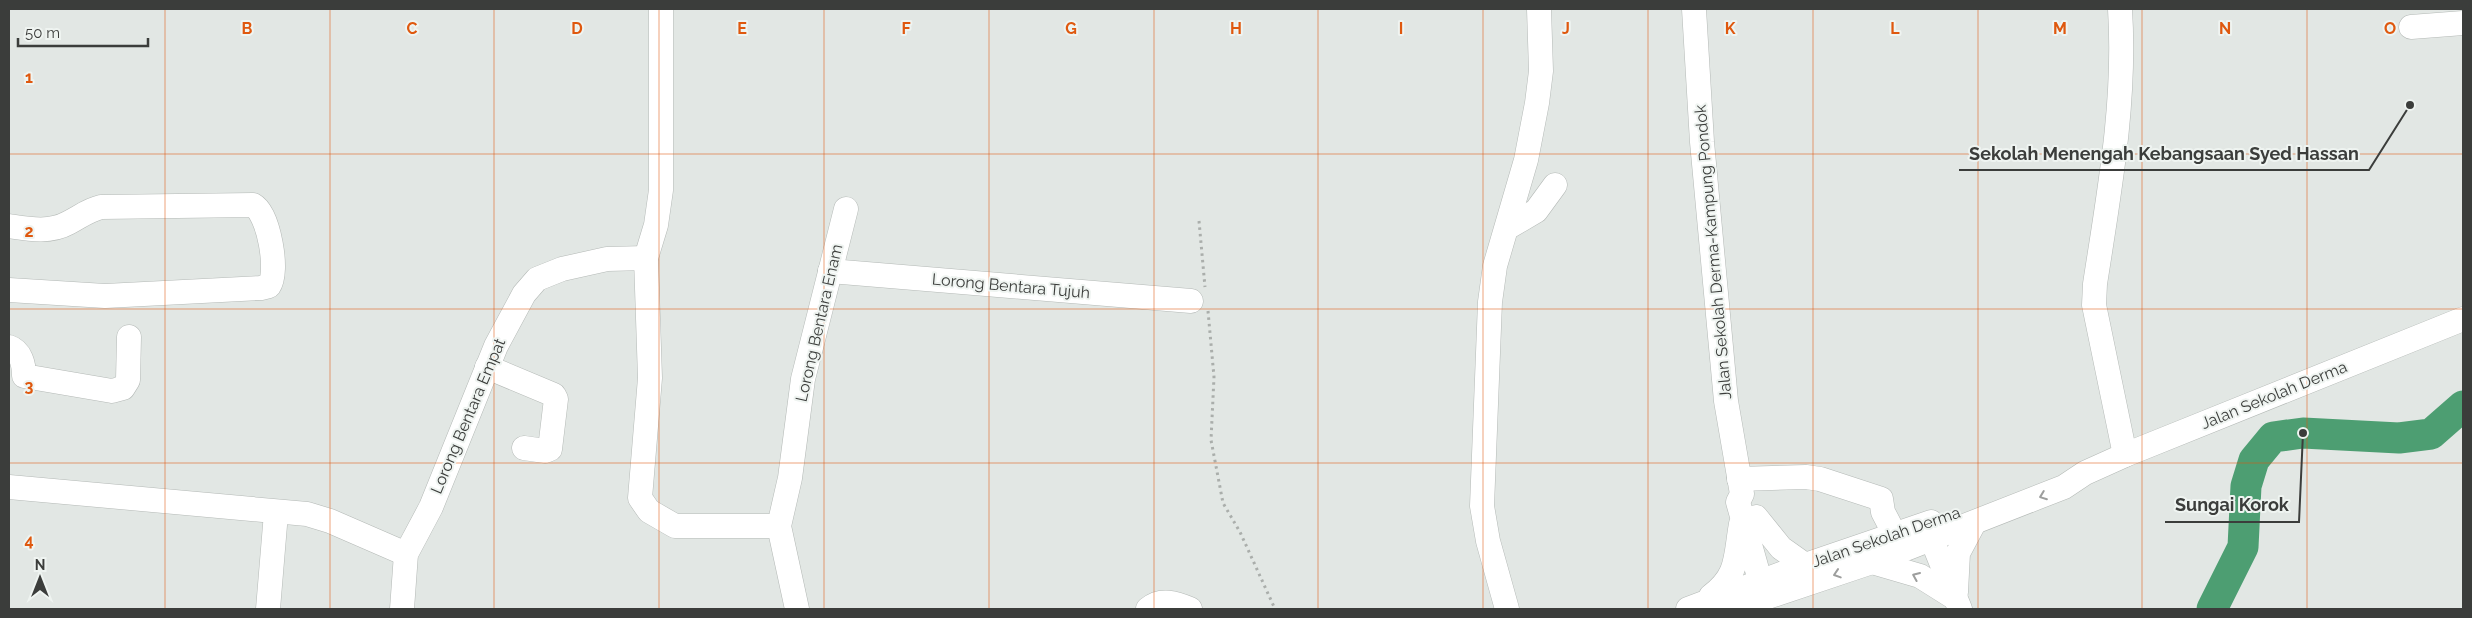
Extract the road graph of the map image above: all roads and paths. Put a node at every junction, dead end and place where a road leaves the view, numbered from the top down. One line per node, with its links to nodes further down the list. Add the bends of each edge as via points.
1 (661, 9): 12 (street, via 661,190 656,225)
2 (1539, 9): 11 (street, via 1541,70 1537,103 1526,160)
3 (1694, 9): 24 (street, Jalan Sekolah Derma-Kampung Pondok, via 1702,142 1726,402)
4 (2120, 9): 22 (street, via 2123,53 2118,121 2094,305)
5 (2463, 23): 6 (street)
6 (2411, 27)
7 (1555, 185): 11 (street, via 1536,211)
8 (846, 209): 13 (street, Lorong Bentara Enam)
9 (1199, 221): 15 (path)
10 (9, 226): 14 (street, via 37,230 59,228 84,212 101,207 253,205 263,214 267,225 273,274 269,286 242,289 105,296)
11 (1506, 228): 44 (street, via 1495,266 1490,302 1482,506)
12 (646, 258): 19 (street, Lorong Bentara Empat, via 584,263 537,279 524,294); 29 (street, via 650,378 640,498 649,511 675,526)
13 (830, 271): 15 (street, Lorong Bentara Tujuh); 29 (street, Lorong Bentara Enam, via 803,379 790,478)
14 (9, 290)
15 (1201, 300): 43 (path, via 1214,377 1211,440 1223,503)
16 (2463, 319): 22 (street, Jalan Sekolah Derma)
17 (129, 337): 20 (street, via 128,380 123,388 112,391)
18 (9, 347): 20 (street, via 24,362)
19 (487, 367): 21 (street, via 554,395 550,449); 32 (street, Lorong Bentara Empat, via 430,507)
20 (16, 379)
21 (524, 448)
22 (2125, 455): 23 (street, Jalan Sekolah Derma)
23 (2085, 472): 28 (street, Jalan Sekolah Derma, one-way to 28, via 2064,488); 30 (street, Jalan Sekolah Derma, via 2059,473)
24 (1741, 486): 27 (street, Jalan Sekolah Derma-Kampung Pondok, via 1749,497); 31 (street, via 1806,477 1820,479 1881,499 1883,512)
25 (9, 487): 26 (street)
26 (276, 513): 32 (street, via 307,514 330,521); 38 (street)
27 (1749, 518): 34 (street); 35 (street, Jalan Sekolah Derma-Kampung Pondok); 37 (street, via 1733,574 1724,586)
28 (1974, 522): 30 (street, Jalan Sekolah Derma); 36 (street, via 1958,553)
29 (779, 526): 40 (street)
30 (1929, 532): 31 (street, Jalan Sekolah Derma); 33 (street, Jalan Sekolah Derma); 36 (street)
31 (1895, 535): 34 (street, Jalan Sekolah Derma)
32 (406, 554): 39 (street, Lorong Bentara Empat)
33 (1872, 562): 35 (street, Jalan Sekolah Derma, one-way to 35); 36 (street, one-way to 33, via 1920,576)
34 (1805, 565): 35 (street, Jalan Sekolah Derma)
35 (1770, 588): 37 (street, Jalan Sekolah Derma); 45 (street, Jalan Sekolah Derma)
36 (1958, 604)
37 (1695, 606)
38 (268, 609)
39 (402, 609)
40 (797, 609)
41 (1148, 609): 42 (street, via 1154,604 1175,602)
42 (1190, 609)
43 (1275, 609)
44 (1507, 609)
45 (1732, 609)

